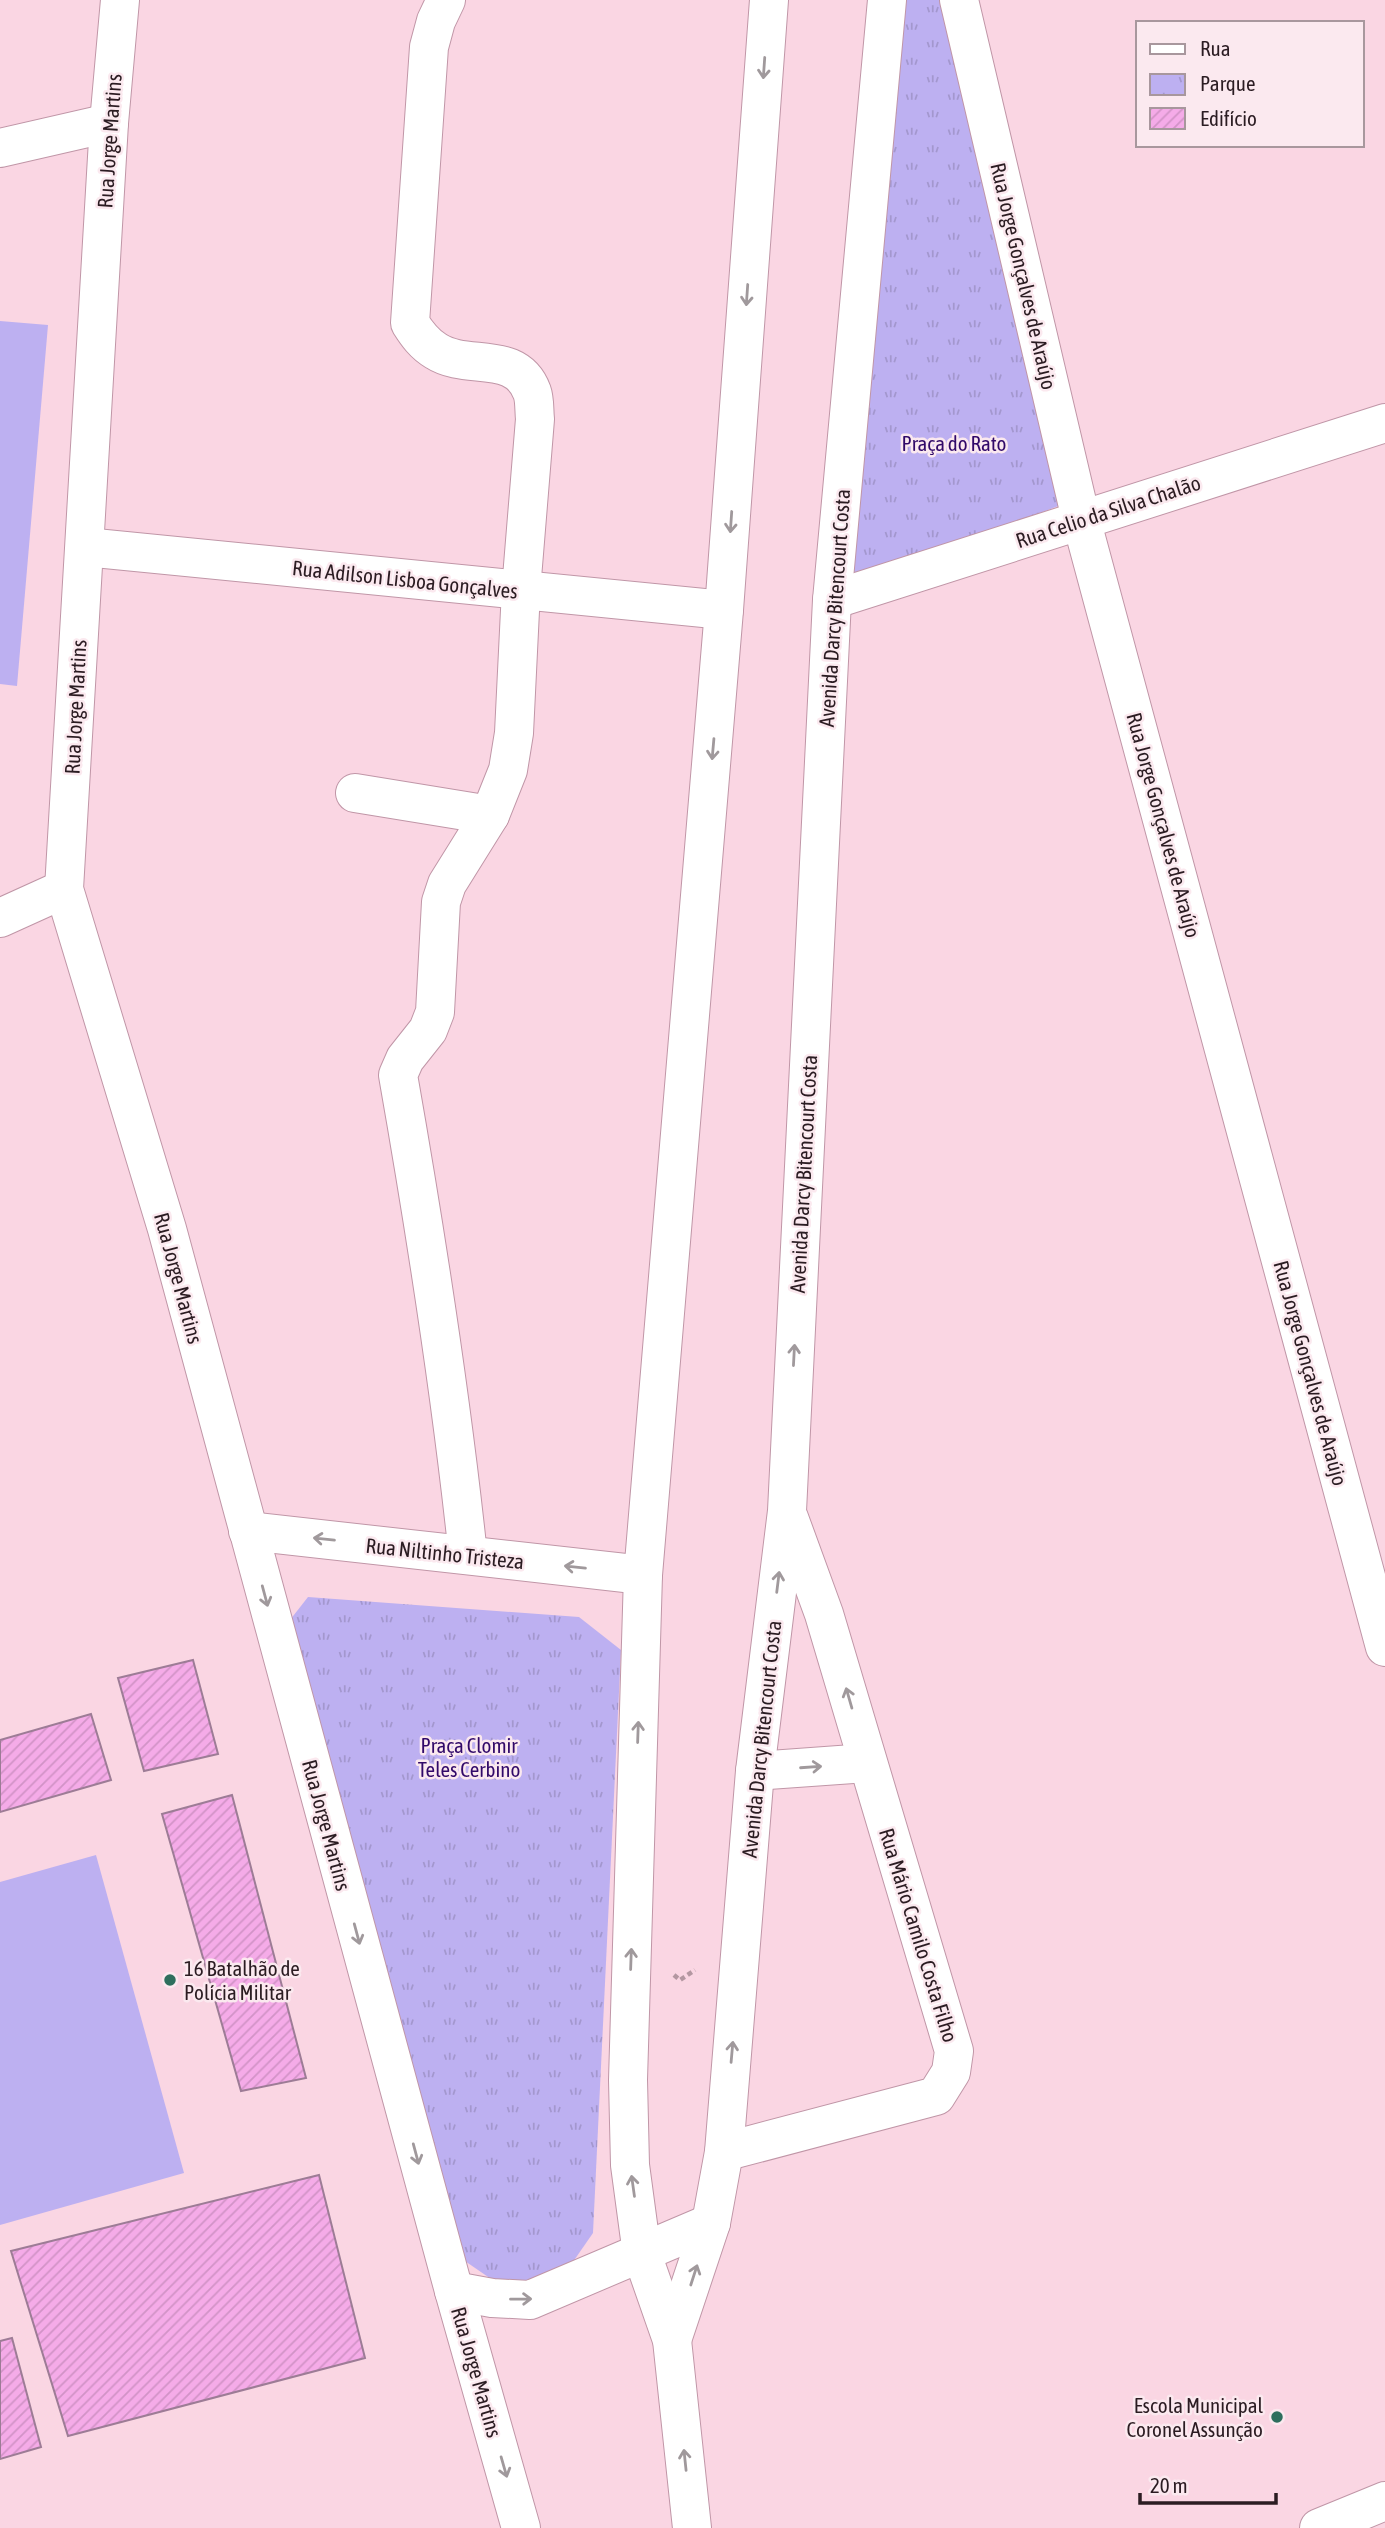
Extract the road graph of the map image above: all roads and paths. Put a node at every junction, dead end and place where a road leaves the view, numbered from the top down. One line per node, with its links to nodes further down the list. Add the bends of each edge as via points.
1 (120, 0): 6 (street, Rua Jorge Martins)
2 (446, 0): 11 (street, via 429,47 410,323 420,339 437,352 508,365 523,376 532,393 536,419)
3 (769, 0): 13 (street, Avenida Darcy Bitencourt Costa, one-way to 13)
4 (887, 0): 12 (street, Avenida Darcy Bitencourt Costa)
5 (960, 0): 9 (street, Rua Jorge Gonçalves de Araújo)
6 (109, 123): 7 (street); 10 (street, Rua Jorge Martins)
7 (0, 148)
8 (1385, 423): 9 (street, Rua Celio da Silva Chalão)
9 (1081, 519): 12 (street, Rua Celio da Silva Chalão); 22 (street, Rua Jorge Gonçalves de Araújo)
10 (85, 547): 11 (street, Rua Adilson Lisboa Gonçalves); 16 (street, Rua Jorge Martins)
11 (522, 590): 13 (street, Rua Adilson Lisboa Gonçalves); 15 (street, via 514,733 508,770)
12 (832, 600): 18 (street, Avenida Darcy Bitencourt Costa, one-way to 12)
13 (724, 610): 21 (street, Avenida Darcy Bitencourt Costa, one-way to 21)
14 (355, 793): 15 (street)
15 (490, 815): 20 (street, via 447,884 441,902 435,1012 398,1075 458,1452)
16 (64, 889): 17 (street); 19 (street, Rua Jorge Martins, via 167,1229)
17 (0, 918)
18 (787, 1511): 23 (street, Rua Mário Camilo Costa Filho, one-way to 18, via 824,1614); 24 (street, Avenida Darcy Bitencourt Costa, one-way to 18)
19 (248, 1531): 20 (street, Rua Niltinho Tristeza, one-way to 19); 28 (street, Rua Jorge Martins, one-way to 28)
20 (468, 1555): 21 (street, Rua Niltinho Tristeza, one-way to 20)
21 (643, 1574): 27 (street, Avenida Darcy Bitencourt Costa, one-way to 21, via 631,2165 628,2080)
22 (1382, 1628)
23 (867, 1763): 24 (street, one-way to 23); 25 (street, Rua Mário Camilo Costa Filho, via 954,2052 951,2071 936,2096)
24 (755, 1771): 25 (street, Avenida Darcy Bitencourt Costa, one-way to 24)
25 (724, 2152): 26 (street, Avenida Darcy Bitencourt Costa)
26 (711, 2223): 27 (street); 29 (street, Avenida Darcy Bitencourt Costa, one-way to 26)
27 (642, 2254): 28 (street, one-way to 27, via 530,2300); 29 (street, Avenida Darcy Bitencourt Costa)
28 (454, 2291): 31 (street, Rua Jorge Martins, one-way to 31)
29 (673, 2340): 32 (street, Avenida Darcy Bitencourt Costa, one-way to 29)
30 (1385, 2501): 33 (street)
31 (521, 2528)
32 (692, 2528)
33 (1319, 2528)

